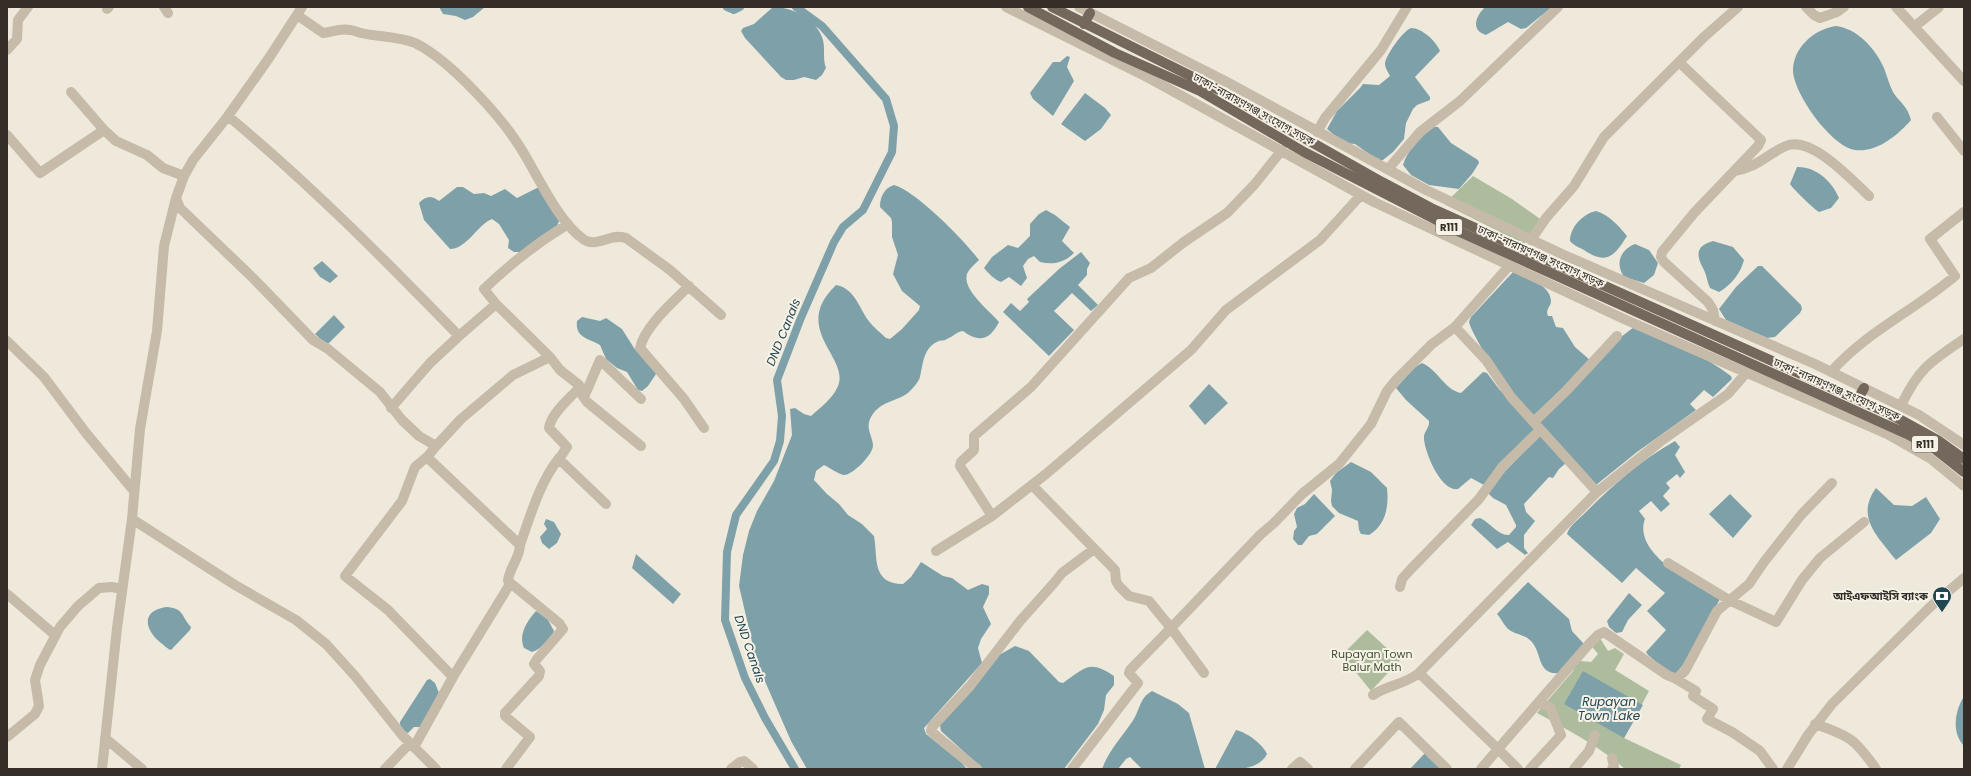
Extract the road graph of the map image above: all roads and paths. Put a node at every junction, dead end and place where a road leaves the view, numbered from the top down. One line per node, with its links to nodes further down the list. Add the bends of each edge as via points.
1 (28, 7): 18 (street, via 18,20 17,39)
2 (1006, 7): 15 (street)
3 (1028, 7): 15 (main road, ঢাকা-নারায়ণগঞ্জ সংযোগ সড়ক / R111)
4 (1052, 7): 16 (main road, ঢাকা-নারায়ণগঞ্জ সংযোগ সড়ক / R111)
5 (1079, 7): 14 (street)
6 (1407, 7): 26 (street, via 1381,50 1335,105)
7 (1558, 7): 30 (street, via 1460,102 1420,132)
8 (1806, 7): 9 (street, via 1820,18)
9 (1844, 7)
10 (1896, 7): 17 (street)
11 (1940, 7): 17 (street)
12 (1734, 8): 19 (street)
13 (299, 11): 23 (street); 37 (street, via 323,33 350,30 414,42 440,60 481,97 509,130)
14 (1090, 13): 16 (main road); 26 (street, via 1224,80)
15 (1037, 17): 20 (main road, ঢাকা-নারায়ণগঞ্জ সংযোগ সড়ক / R111, via 1115,52)
16 (1084, 24): 55 (main road, ঢাকা-নারায়ণগঞ্জ সংযোগ সড়ক / R111, via 1221,91 1431,208)
17 (1914, 27): 21 (street)
18 (7, 50)
19 (1680, 63): 31 (street, via 1761,140); 38 (street, via 1604,137 1574,186)
20 (1152, 74): 28 (street); 58 (main road, ঢাকা-নারায়ণগঞ্জ সংযোগ সড়ক / R111, via 1200,92 1304,152 1460,232)
21 (1964, 81)
22 (71, 92): 25 (street)
23 (228, 116): 32 (street, via 193,160); 45 (street, via 326,203)
24 (1937, 117): 29 (street)
25 (104, 130): 27 (street, via 40,172); 32 (street, via 116,141 147,156 163,168)
26 (1317, 132): 30 (street)
27 (7, 135)
28 (1282, 150): 33 (street); 74 (street, via 1227,213 1151,268 1129,278 1031,387 974,436 974,450 960,462 960,466)
29 (1964, 151)
30 (1388, 170): 38 (street)
31 (1734, 171): 34 (street, via 1760,162 1786,146 1803,144 1832,163); 43 (street, via 1677,231 1661,257 1708,302)
32 (184, 176): 35 (street)
33 (1361, 195): 39 (street); 69 (street, via 1320,240 1226,310 1191,350)
34 (1869, 196)
35 (176, 198): 57 (street, via 180,208 254,278 313,340 364,378 380,392); 71 (street, via 164,246 157,331 140,429)
36 (1964, 212): 51 (street, via 1930,239 1955,276 1863,340 1846,354)
37 (568, 224): 40 (street, via 584,240 592,243 619,235 626,238); 41 (street, via 537,244 484,289)
38 (1531, 240): 43 (street)
39 (1509, 266): 44 (street); 50 (street)
40 (689, 286): 42 (street); 60 (street, via 652,327 641,341 640,348 684,399)
41 (496, 304): 45 (street); 49 (street)
42 (721, 315)
43 (1715, 321): 51 (street)
44 (1455, 327): 59 (street, via 1486,360 1501,385); 87 (street, via 1432,344 1396,380 1387,391 1371,424 1339,464 1302,494 1261,534)
45 (459, 336): 57 (street, via 430,363)
46 (1617, 336): 59 (street)
47 (1964, 339): 56 (street, via 1928,364)
48 (7, 340): 71 (street, via 44,377)
49 (550, 357): 53 (street, via 560,370 579,385); 62 (street, via 513,375 461,419)
50 (1747, 372): 58 (street); 72 (street, via 1728,394 1654,446)
51 (1831, 372): 52 (street)
52 (1864, 388): 55 (main road); 56 (street)
53 (581, 393): 54 (street, via 600,360); 63 (street, via 587,402); 65 (street, via 549,423 549,428 566,447)
54 (641, 398)
55 (1858, 399): 66 (main road, ঢাকা-নারায়ণগঞ্জ সংযোগ সড়ক / R111, via 1939,441)
56 (1901, 406): 61 (street)
57 (391, 408): 62 (street, via 419,436)
58 (1850, 412): 67 (main road, ঢাকা-নারায়ণগঞ্জ সংযোগ সড়ক / R111, via 1882,422 1935,449); 70 (street, via 1931,459)
59 (1537, 426): 72 (street); 83 (street, via 1503,466 1480,499 1410,570 1402,579)
60 (704, 428)
61 (1964, 445)
62 (436, 446): 64 (street)
63 (641, 446)
64 (428, 456): 77 (street); 91 (street, via 415,467 402,502 345,576 388,610)
65 (559, 458): 73 (street); 77 (street, via 539,490)
66 (1964, 459)
67 (1964, 472)
68 (1832, 483): 86 (street, via 1801,515 1749,584)
69 (1032, 485): 74 (street); 78 (street)
70 (1964, 486)
71 (134, 491): 75 (street)
72 (1597, 492): 90 (street)
73 (606, 504)
74 (992, 516): 79 (street)
75 (132, 519): 84 (street); 99 (street, via 315,634 345,664 392,724)
76 (1864, 522): 86 (street, via 1820,558 1802,580 1776,622)
77 (520, 544): 82 (street, via 519,553 508,576)
78 (1094, 549): 87 (street, via 1115,570 1119,586 1129,596 1149,601); 108 (street, via 1062,573 1020,621 970,686 932,727 931,731 934,734)
79 (936, 551)
80 (1668, 563): 86 (street)
81 (1964, 578): 95 (street, via 1869,666)
82 (510, 584): 91 (street); 105 (street, via 549,614 563,629 534,664 540,671 539,676 505,714 530,737)
83 (1400, 586)
84 (122, 588): 88 (street, via 99,588 74,610); 98 (street)
85 (7, 594): 88 (street)
86 (1729, 600): 92 (street, via 1717,610 1685,671)
87 (1171, 628): 89 (street); 109 (street, via 1130,670 1129,673 1138,683)
88 (55, 635): 97 (street, via 35,680 39,706 35,714)
89 (1204, 673)
90 (1419, 673): 93 (street, via 1411,680 1387,687); 100 (street)
91 (454, 677): 99 (street)
92 (1676, 679): 94 (street, via 1604,632 1589,644); 118 (street, via 1696,691 1693,696 1713,708 1707,719 1760,751)
93 (1373, 695)
94 (1539, 703): 100 (street); 116 (street, via 1550,707 1561,734)
95 (1816, 724): 119 (street); 120 (street, via 1844,734)
96 (1595, 735): 117 (street, via 1589,751)
97 (7, 737)
98 (105, 738): 101 (street); 102 (street)
99 (412, 745): 103 (street); 104 (street)
100 (1498, 749): 114 (street); 115 (street)
101 (102, 769)
102 (142, 769)
103 (385, 769)
104 (436, 769)
105 (506, 769)
106 (731, 769): 107 (street, via 744,761)
107 (753, 769)
108 (977, 769)
109 (1072, 769)
110 (1292, 769): 111 (street, via 1300,762)
111 (1308, 769)
112 (1355, 769): 113 (street, via 1399,722)
113 (1447, 769)
114 (1480, 769)
115 (1518, 769)
116 (1530, 769)
117 (1574, 769)
118 (1774, 769)
119 (1787, 769)
120 (1876, 769)

